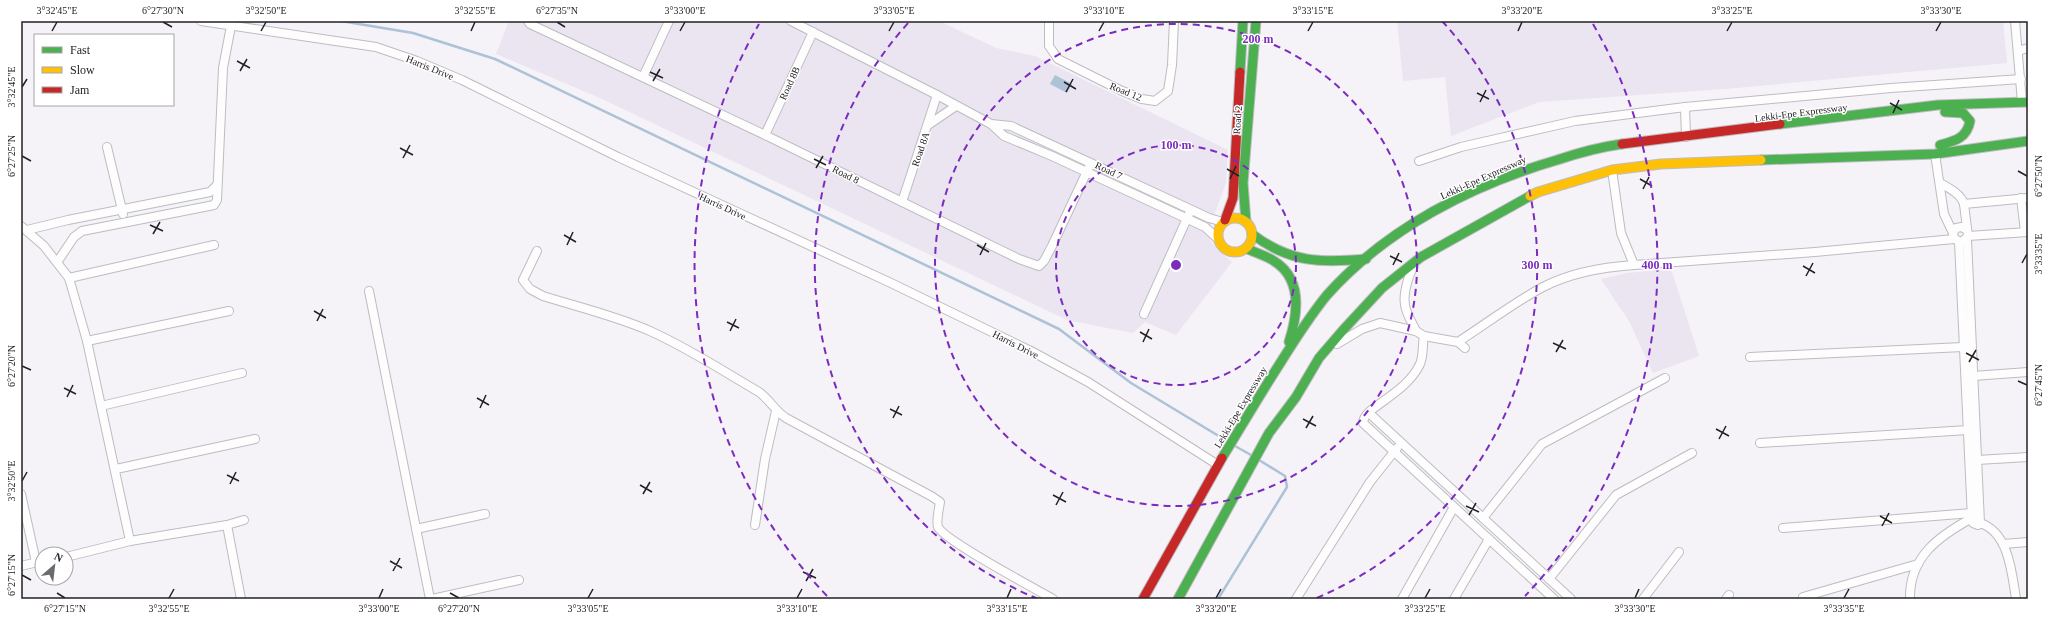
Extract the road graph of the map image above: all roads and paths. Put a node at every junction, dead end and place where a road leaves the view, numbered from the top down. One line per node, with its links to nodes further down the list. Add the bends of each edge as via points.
1 (201, 21): 10 (street, Harris Drive)
2 (528, 21): 14 (street, Road 8)
3 (669, 21): 14 (street)
4 (791, 21): 11 (street, Road 7)
5 (1049, 21): 6 (street, Road 12, via 1049,46 1058,59 1120,90 1155,101 1168,91)
6 (1174, 21)
7 (1243, 21): 47 (main road, Road 2, via 1232,198)
8 (1256, 21): 48 (main road, Road 2, via 1243,183)
9 (2015, 21): 13 (street)
10 (231, 26): 37 (street, via 223,68); 90 (street, Harris Drive, via 376,47 462,80 618,157 891,283 1031,351 1088,382)
11 (813, 32): 17 (street, Road 7); 24 (street, Road 8B)
12 (2028, 48): 13 (street)
13 (2018, 51): 15 (street)
14 (643, 77): 24 (street, Road 8)
15 (2021, 79): 16 (street); 20 (street)
16 (2025, 88): 18 (street)
17 (937, 95): 19 (street, Road 7); 23 (street, Road 8A)
18 (2025, 102): 21 (main road, Lekki-Epe Expressway, via 1938,105)
19 (956, 106): 22 (street, Road 7); 23 (street)
20 (1685, 107): 25 (street); 31 (street, via 1574,121 1461,147)
21 (1868, 115): 25 (main road, Lekki-Epe Expressway); 32 (main road, via 1891,117 1953,112 1962,113 1970,121 1965,136 1957,141 1928,147 1772,151)
22 (991, 124): 28 (street, Road 7, via 1011,126); 30 (street, Road 7, via 1004,136)
23 (928, 125): 40 (street, Road 8A)
24 (765, 134): 40 (street, Road 8)
25 (1686, 137): 59 (main road, Lekki-Epe Expressway, via 1613,145 1571,154 1522,169 1463,195 1390,239)
26 (2028, 141): 29 (main road)
27 (107, 147): 42 (street)
28 (1056, 147): 30 (street); 33 (street, Road 7)
29 (1934, 154): 32 (main road); 36 (street)
30 (1052, 156): 35 (street, Road 7)
31 (1419, 161)
32 (1748, 161): 34 (main road, via 1661,164)
33 (1091, 163): 35 (street, Road 8); 44 (street, Road 7)
34 (1612, 170): 58 (main road, via 1538,192); 61 (street, via 1621,233)
35 (1087, 172): 40 (street, Road 8, via 1040,266 1019,259); 45 (street, Road 7)
36 (1940, 183): 41 (street, via 1956,193); 53 (street, via 1944,214)
37 (217, 185): 38 (street, via 210,192); 43 (street, via 217,200 214,205)
38 (180, 198): 42 (street); 43 (street)
39 (2024, 198): 41 (street); 50 (street)
40 (902, 202)
41 (1964, 204): 52 (street)
42 (122, 210): 46 (street); 49 (street)
43 (183, 210): 46 (street)
44 (1191, 210): 45 (street); 47 (street, Road 7)
45 (1187, 218): 54 (street, Road 7, via 1204,227); 65 (street)
46 (124, 221): 60 (street, via 82,231 74,237)
47 (1224, 221): 48 (main road, via 1236,218); 54 (main road, via 1218,229)
48 (1246, 222): 51 (main road)
49 (24, 228): 60 (street)
50 (2026, 232): 52 (street)
51 (1252, 234): 56 (main road, via 1250,244); 59 (main road, via 1260,241 1293,255 1326,262)
52 (1968, 235): 53 (street); 53 (street, via 1959,227); 77 (street)
53 (1955, 238): 61 (street); 70 (street)
54 (1218, 239): 56 (main road, via 1229,252)
55 (214, 245): 62 (street)
56 (1246, 248): 74 (main road, via 1277,263 1287,273 1297,297 1295,325)
57 (537, 251): 80 (street, via 523,280 530,289 543,296 632,324 663,338 759,392)
58 (1421, 257): 66 (street, via 1411,272 1404,306); 73 (main road, via 1382,288)
59 (1366, 259): 74 (main road, Lekki-Epe Expressway, via 1334,288)
60 (58, 261): 62 (street)
61 (1634, 265): 69 (street, via 1611,267 1544,287)
62 (69, 278): 68 (street)
63 (369, 291): 102 (street)
64 (229, 311): 68 (street)
65 (1144, 314)
66 (1416, 331): 67 (street); 73 (street, via 1380,323 1343,339)
67 (1424, 336): 69 (street); 81 (street, via 1422,360 1418,368 1401,388)
68 (87, 341): 79 (street)
69 (1458, 342): 71 (street)
70 (1963, 347): 72 (street); 82 (street)
71 (1465, 348)
72 (1750, 357)
73 (1319, 358): 121 (main road, via 1249,466)
74 (1282, 360): 90 (main road, Lekki-Epe Expressway)
75 (2028, 372): 77 (street)
76 (242, 373): 79 (street)
77 (1973, 376): 89 (street)
78 (1665, 378): 96 (street, via 1542,444)
79 (102, 406): 91 (street)
80 (776, 411): 100 (street, via 765,458); 119 (street, via 940,502 938,525 946,536)
81 (1369, 412): 84 (street); 86 (street, via 1363,423)
82 (1968, 430): 85 (street); 95 (street)
83 (255, 439): 91 (street)
84 (1402, 442): 86 (street); 96 (street)
85 (1760, 443)
86 (1394, 452): 93 (street); 122 (street, via 1354,506)
87 (1692, 453): 113 (street, via 1616,495)
88 (2028, 457): 89 (street)
89 (1977, 460): 98 (street)
90 (1218, 465): 120 (main road, Lekki-Epe Expressway)
91 (116, 469): 104 (street)
92 (21, 494): 107 (street)
93 (1454, 507): 103 (street); 123 (street)
94 (485, 514): 102 (street)
95 (1972, 516): 98 (street, via 1975,524); 101 (street); 111 (street, via 1934,542)
96 (1484, 518): 113 (street)
97 (244, 520): 99 (street)
98 (1980, 523): 106 (street, via 1992,529)
99 (227, 525): 104 (street); 117 (street)
100 (755, 525)
101 (1783, 528)
102 (416, 529): 118 (street)
103 (1489, 540): 124 (street); 125 (street)
104 (130, 541): 109 (street)
105 (2028, 542): 106 (street)
106 (2003, 544): 128 (street, via 2011,567)
107 (35, 546)
108 (1679, 552): 126 (street)
109 (74, 554)
110 (34, 562): 112 (street)
111 (1918, 564): 116 (street); 127 (street, via 1912,579)
112 (21, 566)
113 (1549, 579): 115 (street)
114 (519, 580): 118 (street)
115 (1566, 597)
116 (1802, 597)
117 (241, 599)
118 (431, 599)
119 (1053, 599)
120 (1143, 599)
121 (1178, 599)
122 (1296, 599)
123 (1402, 599)
124 (1454, 599)
125 (1554, 599)
126 (1643, 599)
127 (1910, 599)
128 (2016, 599)

